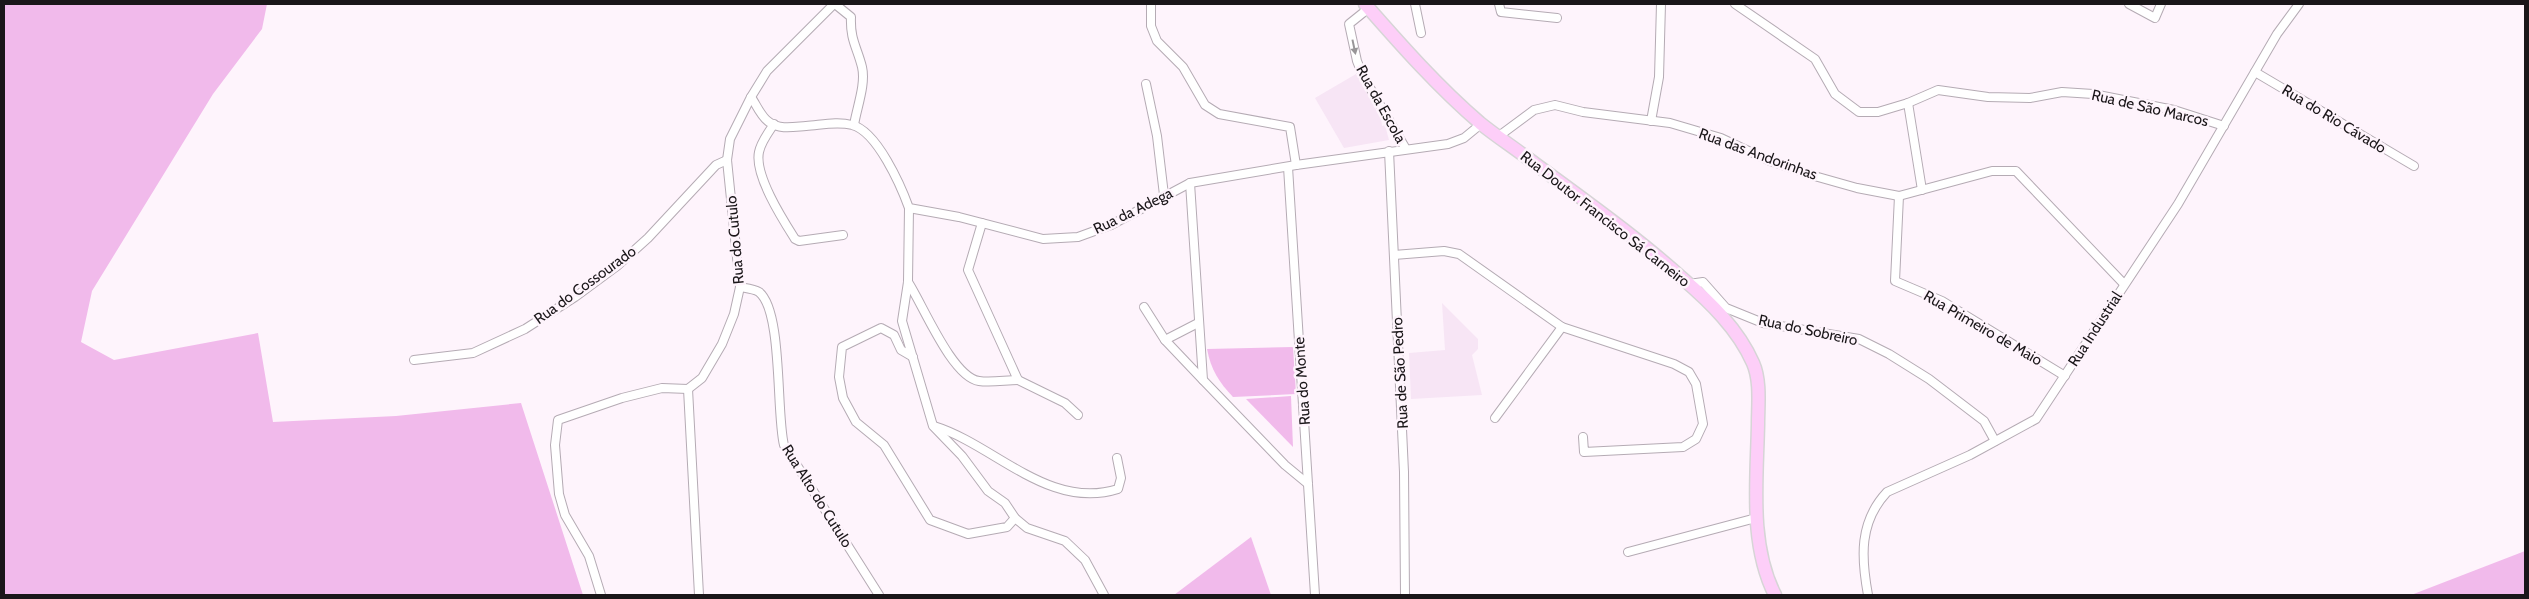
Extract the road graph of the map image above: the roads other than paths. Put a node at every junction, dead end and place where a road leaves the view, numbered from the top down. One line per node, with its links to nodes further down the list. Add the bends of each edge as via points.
1 (835, 4): 15 (street, Rua do Cutulo, via 768,71); 20 (street, via 851,17 852,42 862,66)
2 (1151, 4): 26 (street, Rua do Monte, via 1151,26 1157,41 1183,67 1205,105 1219,114 1290,127)
3 (1415, 4): 12 (street)
4 (1499, 4): 11 (street, via 1501,12)
5 (1660, 4): 17 (street, via 1659,77)
6 (1735, 4): 16 (street, Rua de São Marcos, via 1815,59 1835,94 1858,112 1878,112)
7 (2129, 4): 8 (street, via 2155,18)
8 (2161, 4)
9 (2299, 4): 13 (street, Rua Industrial)
10 (1367, 6): 19 (main road, Rua Doutor Francisco Sá Carneiro, via 1438,84); 23 (street, Rua da Escola, one-way to 23, via 1349,24 1357,60)
11 (1557, 18)
12 (1421, 33)
13 (2255, 72): 21 (street, Rua Industrial); 27 (street, Rua do Rio Cávado)
14 (1146, 84): 30 (street, via 1157,136)
15 (751, 96): 18 (street, via 767,121); 25 (street, Rua do Cutulo, via 730,138)
16 (1908, 103): 21 (street, Rua de São Marcos, via 1938,90 1988,97 2030,98 2062,92 2093,94 2174,110); 29 (street)
17 (1652, 121): 22 (street, Rua das Andorinhas, via 1555,105 1534,110); 31 (street, Rua das Andorinhas, via 1721,138 1770,161 1818,177)
18 (774, 124): 20 (street, via 781,128); 34 (street, via 758,157 771,200 799,241)
19 (1481, 124): 22 (main road, Rua Doutor Francisco Sá Carneiro); 23 (street, Rua da Adega, via 1464,138 1448,144)
20 (854, 125): 32 (street, via 863,130 884,155 899,180)
21 (2224, 126): 38 (street, Rua Industrial, via 2178,204)
22 (1499, 136): 37 (main road, Rua Doutor Francisco Sá Carneiro, via 1624,229)
23 (1406, 149): 24 (street, Rua da Adega)
24 (1390, 151): 26 (street, Rua da Adega); 35 (street, Rua de São Pedro)
25 (727, 160): 39 (street, Rua do Cutulo); 45 (street, Rua do Cossourado, via 716,165 648,238 617,266 525,329 473,353)
26 (1292, 166): 28 (street, Rua da Adega); 56 (street, Rua do Monte)
27 (2414, 166)
28 (1190, 183): 30 (street, Rua da Adega); 41 (street)
29 (1922, 190): 31 (street, Rua das Andorinhas); 38 (street, Rua das Andorinhas, via 1992,171 2016,171)
30 (1164, 196): 33 (street, Rua da Adega, via 1111,225 1078,237 1043,239)
31 (1899, 196): 46 (street, Rua Primeiro de Maio, via 1895,281 1942,301)
32 (909, 208): 33 (street, Rua da Adega); 36 (street)
33 (982, 223): 47 (street, via 968,270)
34 (842, 235)
35 (1394, 256): 42 (street, via 1444,251 1459,254); 65 (street, Rua de São Pedro, via 1404,472)
36 (908, 282): 44 (street, via 902,321); 47 (street, via 961,373 978,382)
37 (1689, 284): 54 (street, Rua do Sobreiro, via 1703,282 1726,308 1763,323 1859,339 1889,354 1984,420); 58 (main road, Rua Doutor Francisco Sá Carneiro, via 1736,333 1754,364 1758,396)
38 (2124, 284): 46 (street, Rua Industrial)
39 (740, 287): 49 (street, Rua do Cutulo, via 722,344 702,378); 62 (street, Rua Alto do Cutulo, via 758,292 769,307 780,384 780,430 784,445)
40 (1144, 307): 43 (street)
41 (1198, 323): 43 (street); 48 (street)
42 (1562, 327): 51 (street); 53 (street, via 1674,364 1689,372 1696,384 1703,424 1696,439 1683,447 1584,452)
43 (1165, 340): 48 (street)
44 (913, 356): 52 (street); 57 (street, via 901,350 894,335 881,328 842,347 839,377 843,398 856,422 884,446 930,520 968,534 1007,527)
45 (414, 360)
46 (2065, 376): 54 (street, Rua Industrial, via 2036,419)
47 (1018, 380): 50 (street, via 1065,403)
48 (1203, 380): 56 (street, via 1285,465)
49 (688, 388): 60 (street, via 662,388 558,420 555,445 559,494 565,515 588,556); 61 (street)
50 (1078, 415)
51 (1495, 418)
52 (933, 426): 55 (street, via 955,433 1007,466 1064,491 1101,494 1118,489 1122,478); 57 (street, via 962,456 988,491 1006,503)
53 (1583, 437)
54 (1995, 441): 67 (street, Rua Industrial, via 1887,492 1881,498 1863,537)
55 (1117, 458)
56 (1308, 484): 64 (street, Rua do Monte)
57 (1015, 518): 63 (street, via 1027,528 1065,541 1085,560)
58 (1756, 518): 59 (street); 66 (main road, Rua Doutor Francisco Sá Carneiro, via 1760,548)
59 (1628, 552)
60 (601, 595)
61 (698, 595)
62 (879, 595)
63 (1104, 595)
64 (1315, 595)
65 (1405, 595)
66 (1775, 595)
67 (1868, 595)

